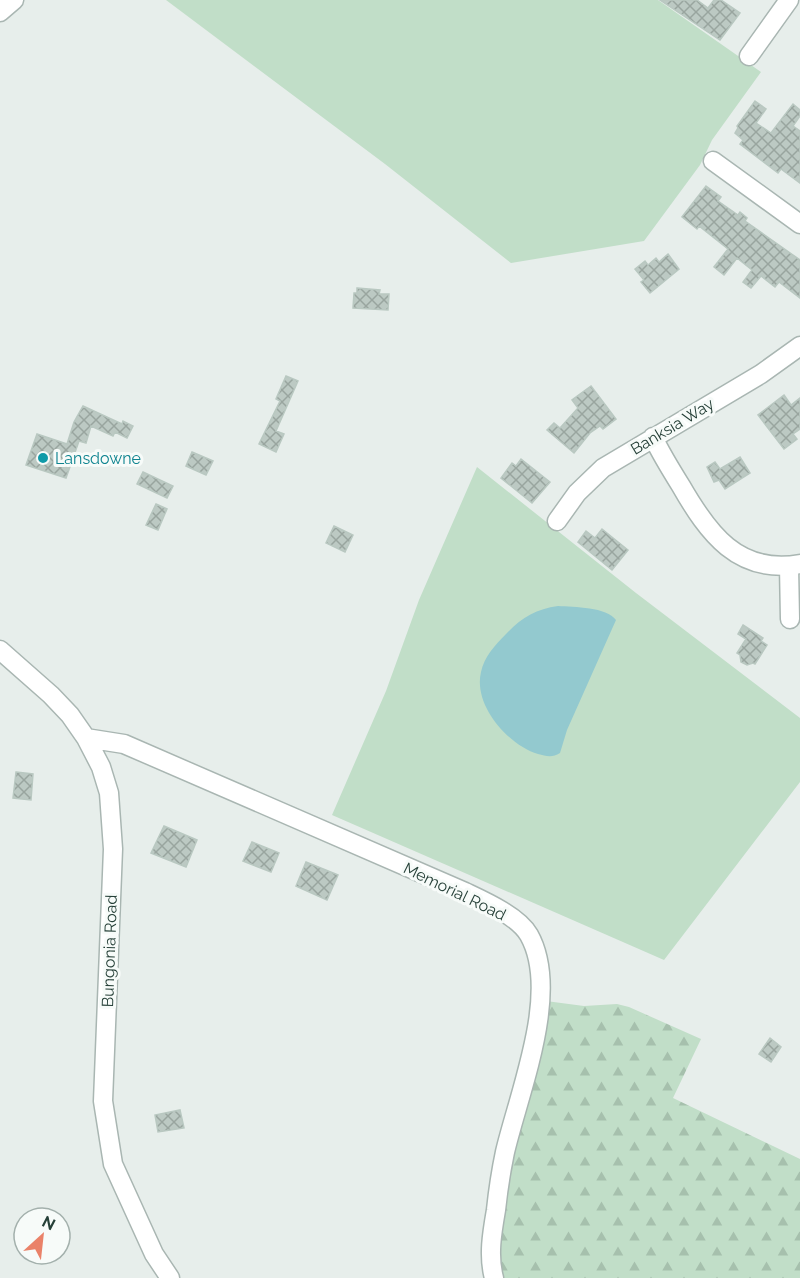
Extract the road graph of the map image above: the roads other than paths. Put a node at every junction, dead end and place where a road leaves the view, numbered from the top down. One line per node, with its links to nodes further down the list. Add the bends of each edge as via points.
1 (14, 0): 3 (street)
2 (789, 0): 4 (street)
3 (0, 12)
4 (749, 56)
5 (713, 161): 6 (street)
6 (800, 224)
7 (800, 346): 8 (street, Banksia Way, via 761,374)
8 (653, 437): 9 (street, Banksia Way, via 603,468); 10 (street, via 706,527 720,541 756,562)
9 (556, 521)
10 (794, 565): 11 (street)
11 (790, 619)
12 (0, 650): 13 (street, Bungonia Road, via 51,695)
13 (86, 738): 14 (street, Bungonia Road, via 109,792 112,830 103,1101 113,1164 154,1254); 15 (street, Memorial Road, via 123,744 455,888 511,917 528,933 542,981 532,1051 501,1170 491,1242)
14 (170, 1278)
15 (494, 1278)

